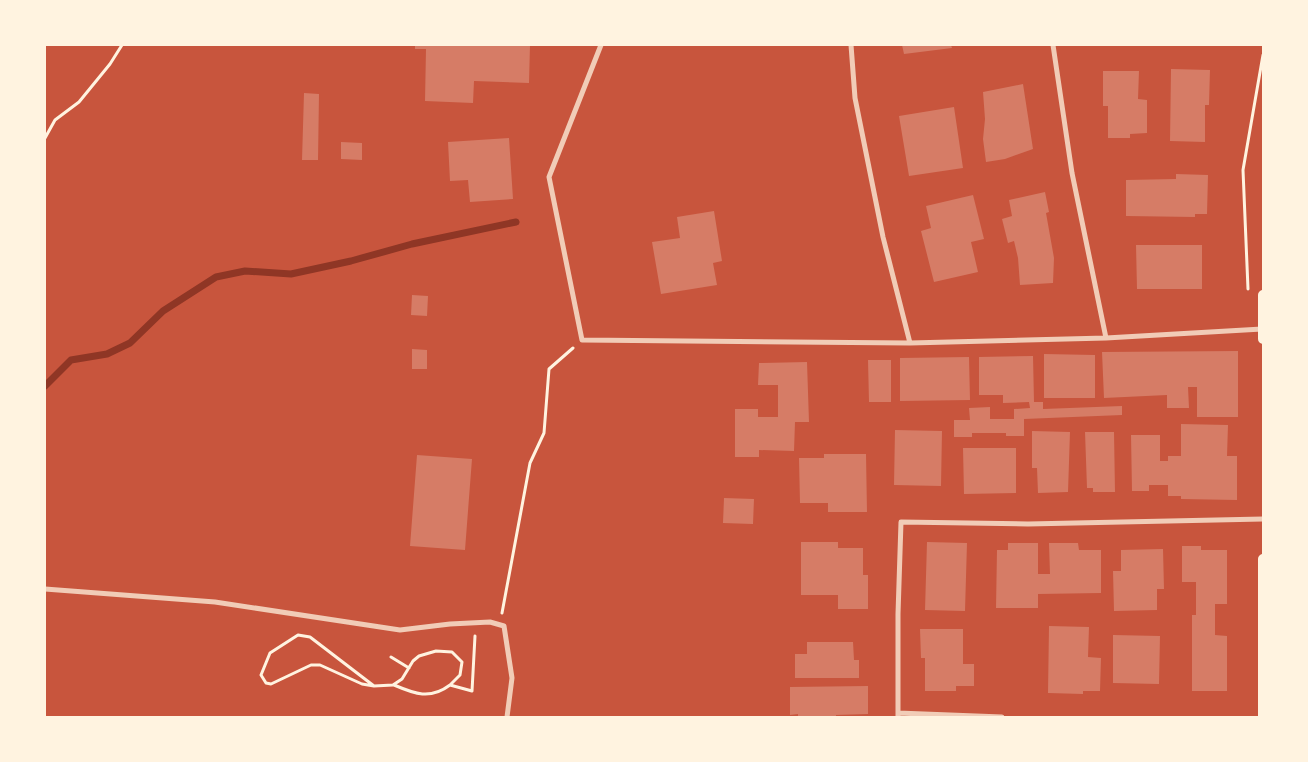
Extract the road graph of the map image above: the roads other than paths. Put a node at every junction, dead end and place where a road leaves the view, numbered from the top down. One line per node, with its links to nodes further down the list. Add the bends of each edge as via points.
1 (601, 45): 8 (street, via 549,176 582,340)
2 (851, 45): 8 (street, via 855,98 883,237)
3 (1053, 45): 6 (street, via 1072,173)
4 (1263, 294): 5 (main road)
5 (1262, 329): 6 (street); 7 (main road)
6 (1106, 338): 8 (street)
7 (1263, 339)
8 (910, 343)
9 (1263, 519): 12 (street, via 1028,524 902,522)
10 (1263, 559): 15 (main road)
11 (45, 589): 13 (street, via 215,602 400,630 490,622 504,626 512,678)
12 (898, 715): 14 (street)
13 (507, 717)
14 (1002, 717)
15 (1263, 717)

